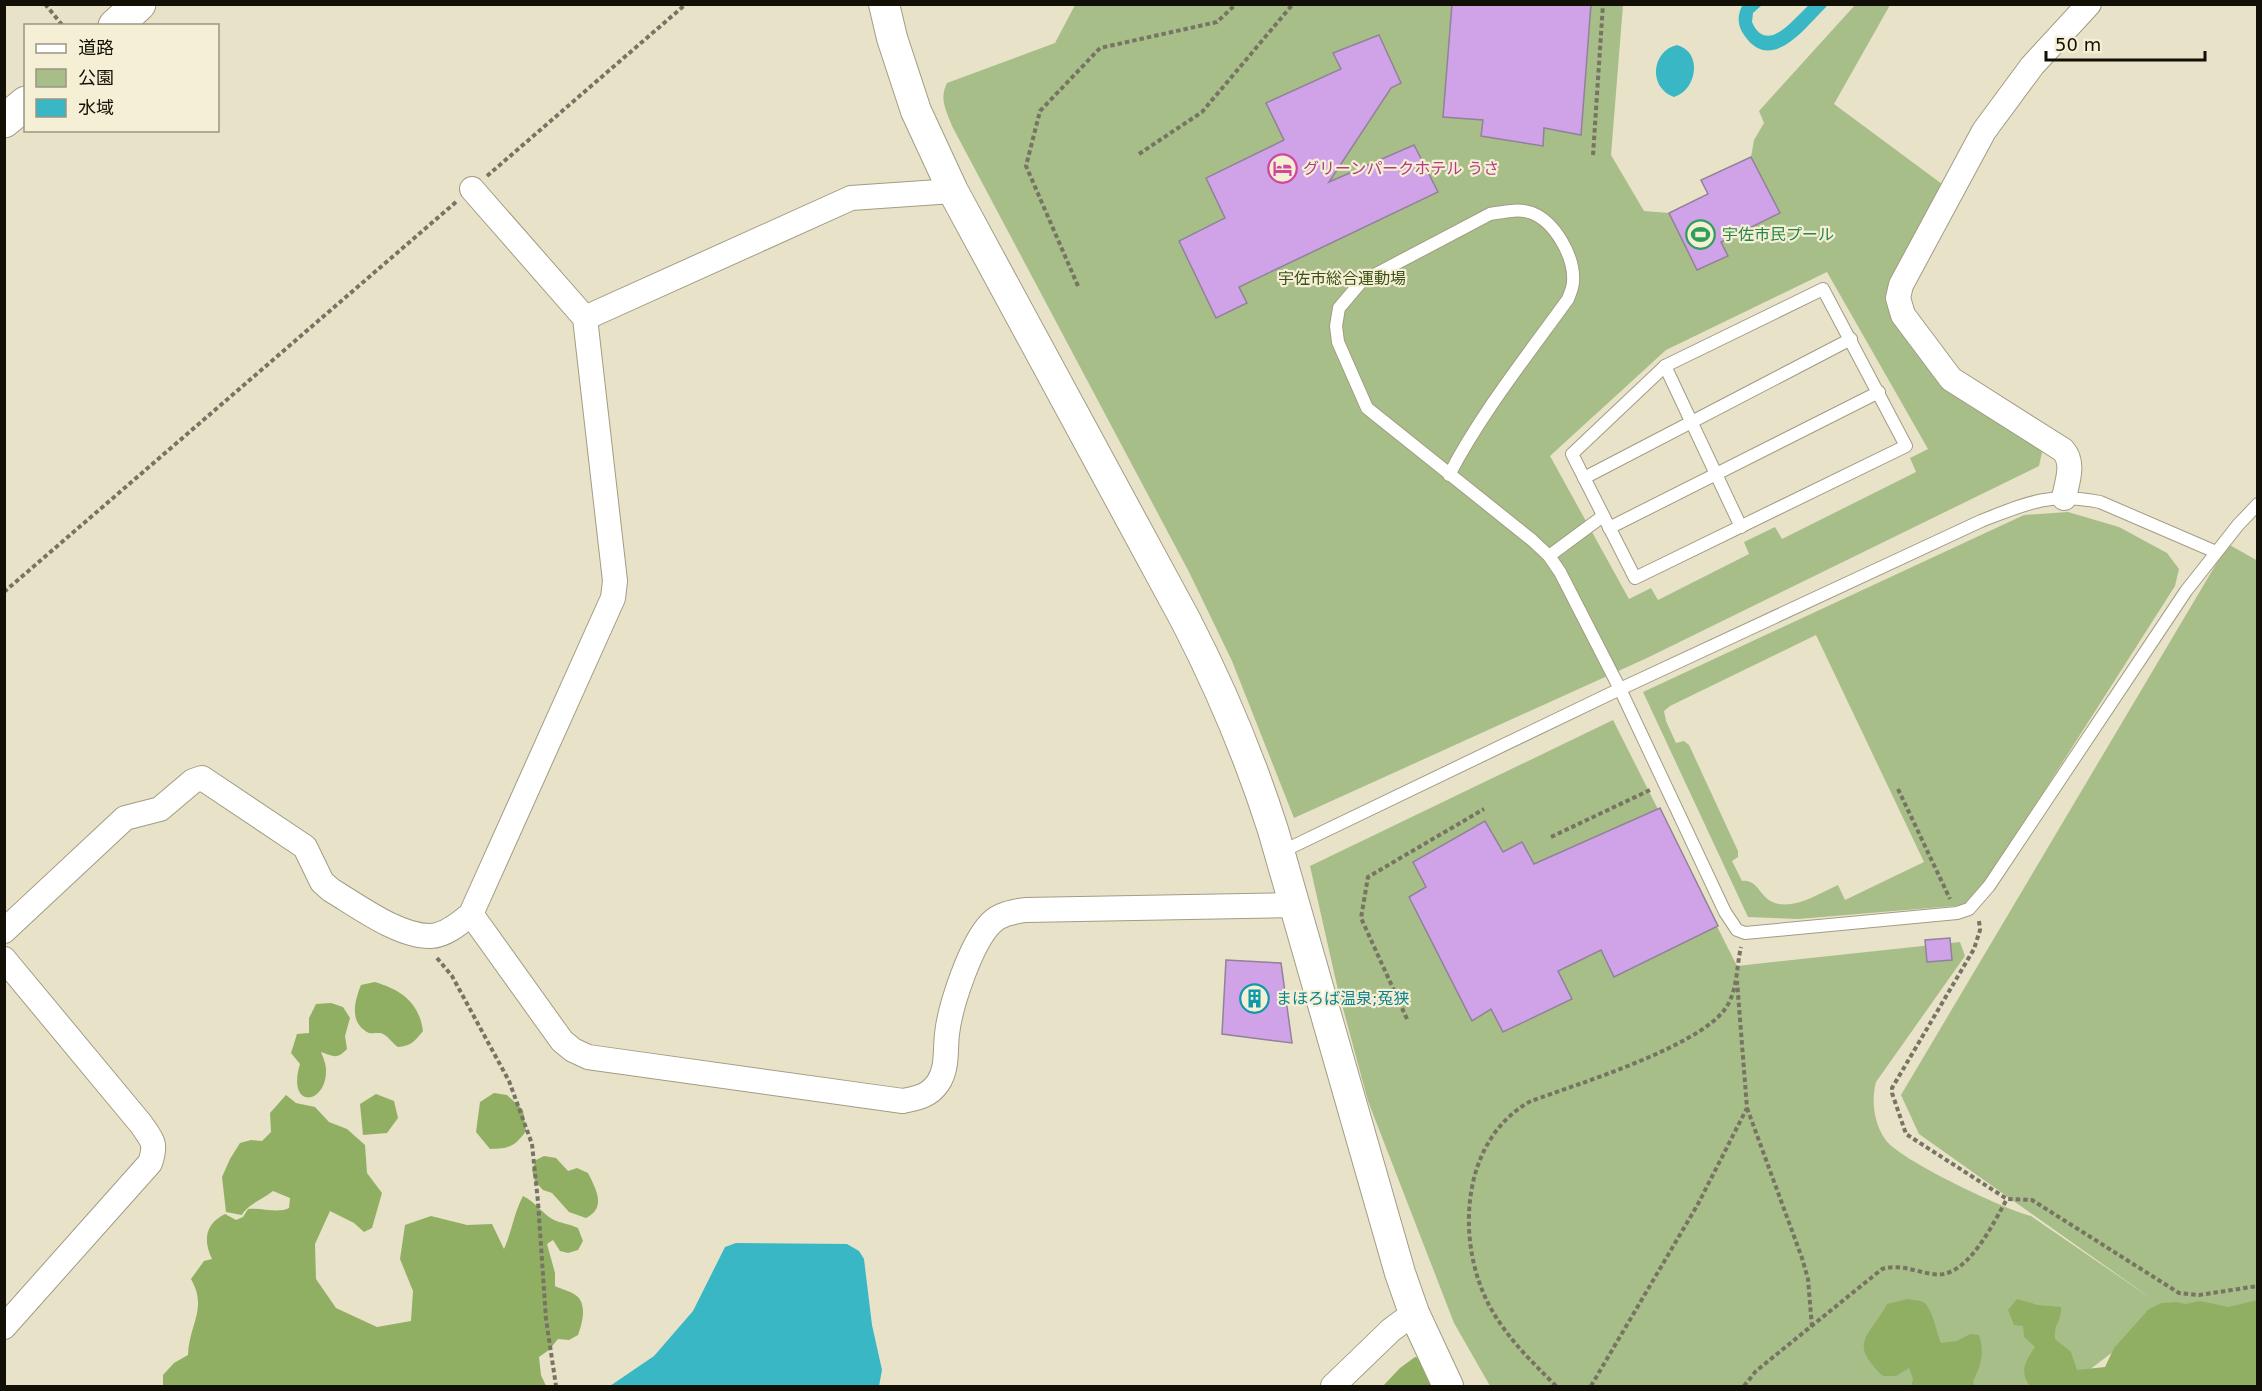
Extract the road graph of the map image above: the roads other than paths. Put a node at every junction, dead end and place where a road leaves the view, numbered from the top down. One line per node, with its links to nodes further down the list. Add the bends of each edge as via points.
1 (139, 4): 4 (main road)
2 (884, 4): 8 (street, via 916,111)
3 (2089, 4): 17 (street, via 2032,66 1984,131 1901,285 1898,298 1903,315 1951,379 2068,456)
4 (117, 24)
5 (24, 105): 6 (main road)
6 (4, 121)
7 (472, 189): 9 (street)
8 (953, 190): 9 (street, via 843,201); 25 (street, via 1217,683 1253,771)
9 (585, 318): 27 (street, via 614,564 613,598)
10 (1851, 339): 11 (lane, via 1823,289); 12 (lane); 13 (lane)
11 (1665, 366): 13 (lane); 16 (lane, via 1572,454)
12 (1879, 392): 14 (lane); 20 (lane, via 1906,446)
13 (1691, 422): 14 (lane); 16 (lane)
14 (1716, 474): 20 (lane); 21 (lane)
15 (1449, 475): 15 (lane, via 1367,408 1338,342 1339,308 1361,282 1490,214 1513,210 1532,213 1549,225 1563,243 1574,283 1568,299 1498,396); 23 (lane)
16 (1584, 478): 19 (lane)
17 (2064, 498): 22 (lane, via 2115,507); 24 (lane, via 2037,500 1981,521)
18 (2258, 504): 22 (lane)
19 (1603, 516): 21 (lane); 23 (lane)
20 (1741, 526): 21 (lane, via 1635,578)
21 (1609, 528)
22 (2216, 552): 24 (lane, via 1989,886 1964,912 1745,933 1737,930)
23 (1549, 556): 24 (lane, via 1566,581)
24 (1620, 690): 25 (lane)
25 (1279, 853): 26 (street)
26 (1295, 905): 27 (street, via 1024,910 1001,916 987,927 960,983 951,1010 945,1068 939,1082 928,1095 903,1101 588,1057 562,1041); 30 (street)
27 (471, 914): 28 (street, via 456,927 432,936 403,932 331,890 322,882 305,847 202,778 160,809 125,818)
28 (4, 931)
29 (4, 959): 31 (street, via 154,1142 150,1163)
30 (1414, 1313): 32 (street); 33 (street)
31 (4, 1327)
32 (1333, 1386)
33 (1449, 1386)

